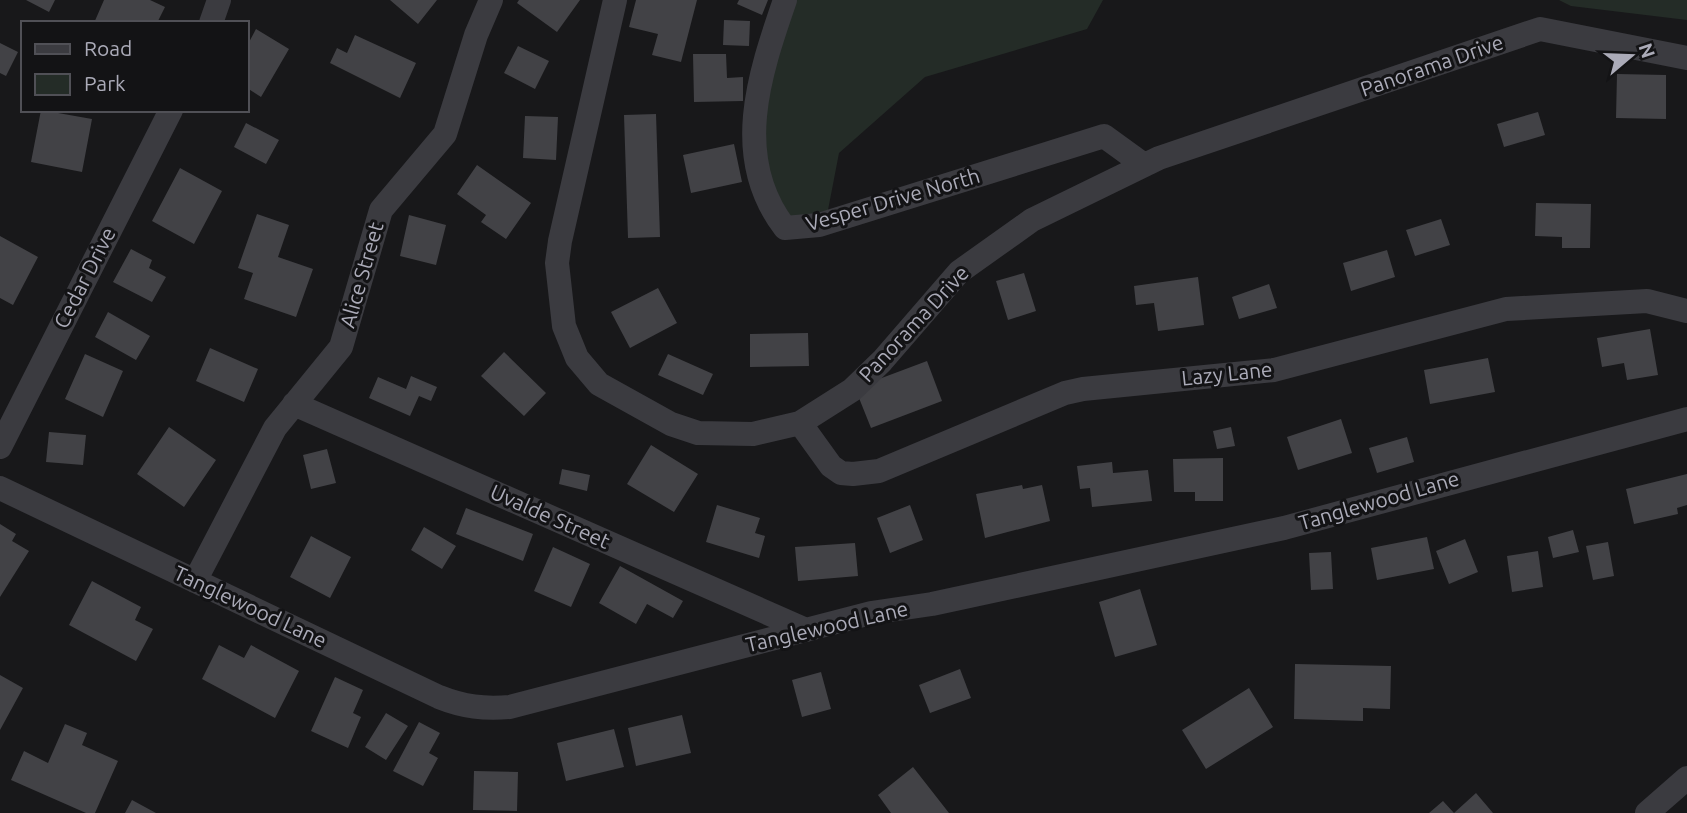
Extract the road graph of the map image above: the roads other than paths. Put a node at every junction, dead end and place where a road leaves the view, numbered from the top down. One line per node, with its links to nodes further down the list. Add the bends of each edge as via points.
1 (219, 0): 5 (street)
2 (491, 0): 10 (street, Alice Street, via 445,134 380,210 341,347)
3 (615, 0): 12 (street, Panorama Drive, via 557,263 564,326 577,358 598,384 671,424 698,433 753,434)
4 (785, 0): 8 (street, Vesper Drive North, via 760,71 754,126 767,205 785,228 820,225 1104,136)
5 (212, 21)
6 (1687, 58): 8 (street, Panorama Drive, via 1541,29)
7 (169, 112): 13 (street, Cedar Drive)
8 (1144, 165): 12 (street, Panorama Drive, via 1032,220 959,272 852,390)
9 (1687, 311): 12 (street, Lazy Lane, via 1647,300 1506,309 1274,370 1083,389 879,471 841,472 831,466)
10 (294, 404): 15 (street, Alice Street, via 275,428); 16 (street, Uvalde Street)
11 (1687, 419): 16 (street, Tanglewood Lane, via 1284,528)
12 (800, 423)
13 (0, 447)
14 (0, 488): 15 (street, Tanglewood Lane)
15 (195, 581): 16 (street, Tanglewood Lane, via 439,697 486,709 510,707)
16 (806, 629)
17 (1687, 778): 18 (street)
18 (1647, 813)

